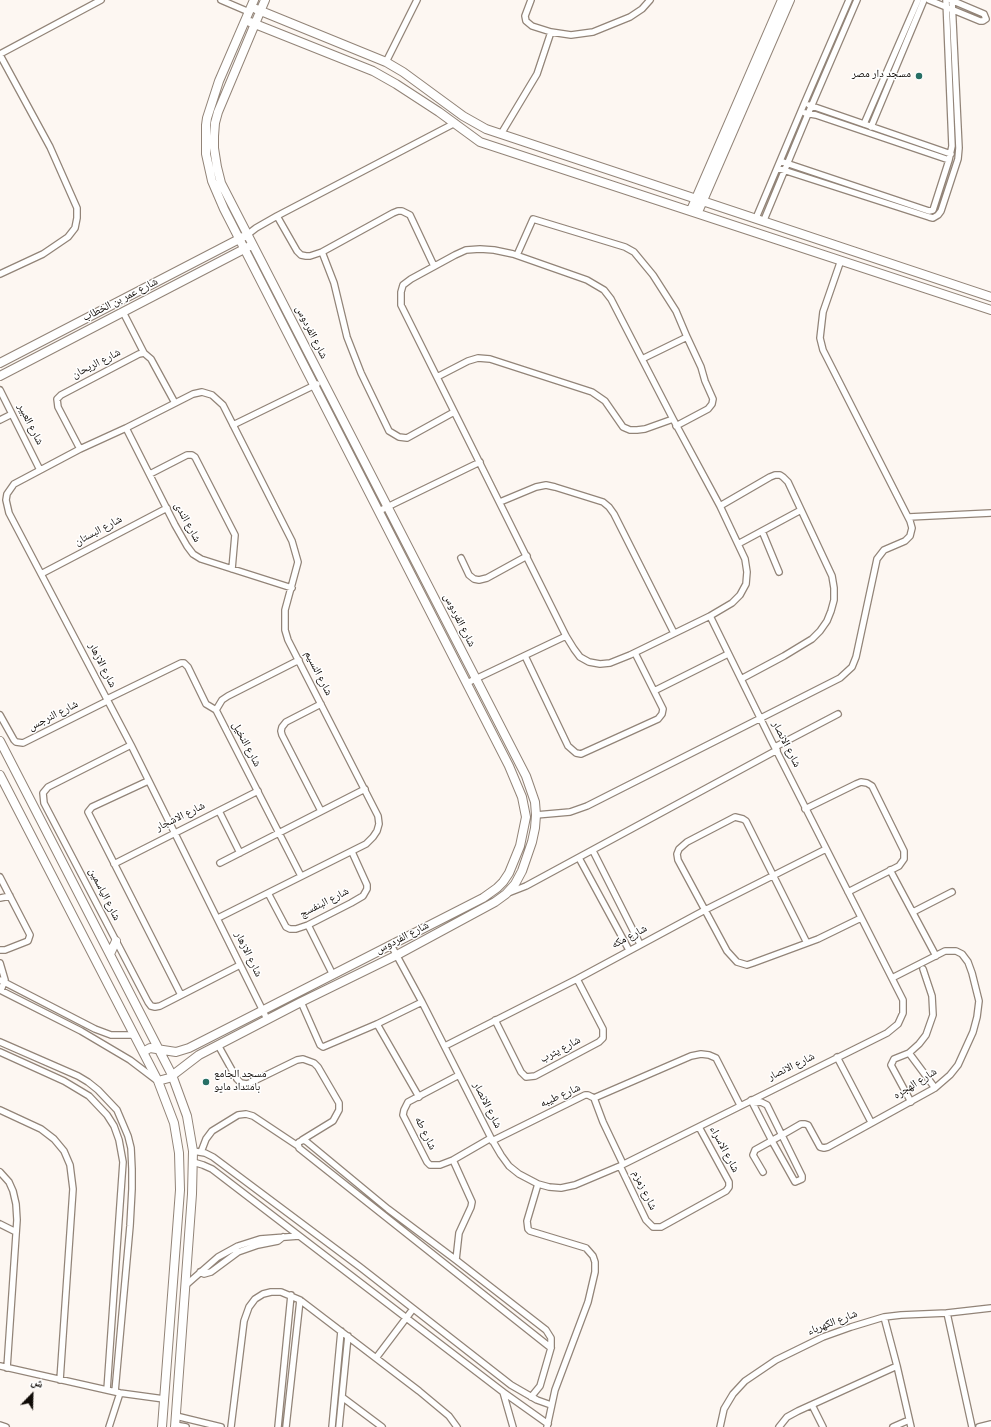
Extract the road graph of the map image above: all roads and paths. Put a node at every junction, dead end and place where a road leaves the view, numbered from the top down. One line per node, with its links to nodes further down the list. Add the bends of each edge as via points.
1 (101, 0): 27 (street)
2 (221, 0): 17 (street)
3 (265, 0): 19 (street, شارع الفردوس)
4 (417, 0): 28 (street)
5 (531, 0): 23 (street, via 525,16 526,21 532,26)
6 (650, 0): 23 (street, via 630,17 593,32 571,35)
7 (782, 0): 42 (street)
8 (790, 0): 42 (street)
9 (849, 0): 29 (street)
10 (857, 0): 30 (street)
11 (918, 0): 34 (street)
12 (924, 0): 35 (street)
13 (929, 0): 16 (street)
14 (946, 0): 16 (street)
15 (951, 0): 18 (street); 20 (street, via 984,14)
16 (946, 7): 18 (street); 37 (street, via 952,139)
17 (249, 10): 19 (street); 22 (street); 25 (street, شارع الفردوس)
18 (953, 10): 20 (street, via 980,21); 45 (street, via 958,159)
19 (260, 11): 21 (street); 22 (street, شارع الفردوس)
20 (988, 20)
21 (284, 21): 24 (street, via 279,26); 28 (street)
22 (255, 24): 24 (street); 26 (street, شارع الفردوس)
23 (551, 32): 36 (street, via 537,74)
24 (279, 34): 33 (street, via 396,84)
25 (238, 36): 26 (street); 48 (street, شارع الفردوس, via 212,100 205,141 212,181 222,204)
26 (248, 40): 48 (street, شارع الفردوس, via 218,112 214,136 221,183)
27 (0, 54): 54 (street, via 50,147 78,208 78,218 75,228 68,237 43,254)
28 (386, 62): 36 (street, via 463,116)
29 (804, 104): 30 (street); 31 (street)
30 (811, 106): 32 (street); 34 (street)
31 (800, 112): 32 (street); 38 (street)
32 (808, 114): 37 (street); 39 (street)
33 (455, 123): 44 (street, via 480,142); 46 (street)
34 (864, 124): 35 (street)
35 (871, 127): 37 (street)
36 (501, 134): 42 (street)
37 (950, 157): 43 (street)
38 (780, 161): 39 (street); 40 (street)
39 (787, 164): 41 (street); 43 (street, via 929,211)
40 (778, 168): 41 (street); 47 (street)
41 (784, 170): 45 (street, via 928,217 934,218); 47 (street)
42 (700, 199): 44 (street); 47 (street)
43 (934, 209): 45 (street)
44 (694, 211): 52 (street)
45 (939, 214)
46 (277, 216): 48 (street); 50 (street, via 301,255 310,256)
47 (760, 219): 55 (street)
48 (243, 237): 49 (street, شارع الفردوس); 60 (street, شارع عمر بن الخطاب)
49 (249, 247): 57 (street, شارع عمر بن الخطاب); 58 (street, شارع الفردوس); 61 (street, شارع الفردوس)
50 (322, 252): 53 (street, via 393,213 402,211 410,215); 71 (street, via 334,283 347,337 389,431 406,438)
51 (517, 256): 53 (street, via 494,250 466,250); 59 (street, via 533,219 625,247 634,252 653,275 676,311); 64 (street, via 587,280 604,290)
52 (841, 260): 56 (street); 88 (street, via 823,312 820,338 823,350)
53 (434, 266): 67 (street, via 403,285 400,299)
54 (0, 274)
55 (991, 297)
56 (991, 310)
57 (123, 312): 62 (street, شارع عمر بن الخطاب); 63 (street)
58 (298, 333): 61 (street); 68 (street, شارع الفردوس)
59 (687, 337): 64 (street); 76 (street, via 713,399 708,409)
60 (50, 338): 62 (street); 65 (street, شارع عمر بن الخطاب)
61 (290, 338): 68 (street, شارع الفردوس)
62 (55, 347): 66 (street, شارع عمر بن الخطاب)
63 (144, 353): 70 (street); 78 (street, شارع الريحان, via 57,399 58,407)
64 (642, 359): 73 (street)
65 (0, 363)
66 (0, 376)
67 (437, 377): 71 (street); 73 (street, via 468,361 478,358 490,359 592,392 605,401 623,427 630,430 645,429)
68 (318, 383): 75 (street); 85 (street, شارع الفردوس)
69 (0, 390): 72 (street, شارع العبير)
70 (175, 403): 75 (street, شارع النسيم, via 193,394 207,393 223,405); 77 (street, شارع الازهار)
71 (454, 412): 79 (street)
72 (12, 414): 74 (street); 80 (street, شارع العبير)
73 (672, 419): 76 (street)
74 (0, 420)
75 (233, 425): 96 (street, شارع النسيم, via 292,541 298,562)
76 (676, 426): 83 (street)
77 (126, 428): 78 (street, شارع الازهار); 81 (street, شارع الندى)
78 (80, 449): 80 (street, شارع الازهار)
79 (480, 462): 82 (street); 85 (street)
80 (40, 470): 95 (street, شارع الازهار, via 14,484 6,500 9,513)
81 (150, 474): 84 (street, شارع الندى); 93 (street, via 187,455 195,457 235,535)
82 (500, 502): 91 (street); 98 (street, via 546,485 602,502 609,507)
83 (720, 506): 86 (street, via 770,477 780,475 788,482); 90 (street)
84 (167, 508): 93 (street, شارع الندى, via 193,554); 95 (street, شارع البستان)
85 (383, 509): 104 (street, شارع الفردوس); 106 (street, شارع الفردوس, via 445,643)
86 (801, 510): 89 (street); 105 (street, via 832,576 834,600 831,611 827,621 812,639)
87 (991, 513): 88 (street)
88 (908, 517): 113 (street, via 912,528 908,539 884,550 877,559 852,667 840,678)
89 (762, 531): 90 (street); 94 (street)
90 (738, 544): 97 (street, via 745,559 746,584 732,603)
91 (527, 556): 92 (street, via 479,580 469,575); 99 (street)
92 (462, 558)
93 (232, 569): 96 (street, شارع الندى)
94 (779, 572)
95 (41, 574): 108 (street, شارع الازهار)
96 (292, 588): 103 (street, شارع النسيم, via 286,610 285,630)
97 (710, 616): 98 (street); 101 (street, شارع الانصار)
98 (674, 633): 100 (street)
99 (566, 636): 100 (street, via 580,657 589,662 610,663); 102 (street)
100 (635, 652): 107 (street)
101 (728, 654): 105 (street, شارع الانصار); 107 (street)
102 (525, 656): 104 (street); 107 (street, via 568,746 576,753 588,752 658,718 663,709)
103 (299, 660): 109 (street, شارع النسيم); 110 (street, via 228,696)
104 (475, 678): 106 (street); 124 (street, شارع الفردوس, via 526,776 535,802)
105 (741, 679): 113 (street, شارع الانصار)
106 (467, 682): 154 (street, شارع الفردوس, via 522,797 526,817 520,846 509,873 491,893)
107 (654, 691)
108 (107, 700): 110 (street, شارع النرجس, via 184,663 206,704); 112 (street, شارع النرجس, via 23,743 14,740); 115 (street, شارع الازهار)
109 (322, 704): 119 (street, شارع النسيم); 122 (street, via 286,722 281,731)
110 (216, 710): 120 (street, شارع النخيل)
111 (838, 714): 116 (street)
112 (0, 715)
113 (760, 719): 116 (street, شارع الانصار); 124 (street, via 587,806 570,812)
114 (0, 741): 126 (street)
115 (131, 745): 118 (street, شارع الازهار); 125 (street, شارع الياسمين, via 48,787 43,793 43,800)
116 (776, 748): 121 (street, شارع الانصار); 130 (street)
117 (0, 775): 176 (street)
118 (148, 781): 127 (street, شارع الازهار); 135 (street, via 92,806 88,812)
119 (365, 789): 122 (street); 131 (street, شارع النسيم, via 378,816 378,824 373,837)
120 (258, 791): 123 (street, شارع الاشجار); 128 (street, شارع النخيل)
121 (805, 809): 129 (street, شارع الانصار); 136 (street, via 861,782 872,786 904,851 904,859 899,866)
122 (322, 810): 128 (street)
123 (219, 811): 127 (street, شارع الاشجار); 132 (street)
124 (536, 815): 143 (street, شارع الفردوس, via 528,857 515,884)
125 (52, 818): 126 (street); 151 (street, شارع الياسمين)
126 (42, 823): 157 (street)
127 (174, 832): 135 (street, شارع الاشجار); 148 (street, شارع الازهار)
128 (280, 833): 132 (street); 137 (street, شارع النخيل)
129 (826, 849): 139 (street, شارع مكه); 140 (street, شارع الانصار)
130 (593, 851): 133 (street); 153 (street)
131 (352, 852): 137 (street, شارع النسيم); 150 (street, شارع البنفسج, via 367,889 351,903)
132 (240, 853): 134 (street)
133 (579, 858): 143 (street); 156 (street)
134 (220, 863)
135 (114, 864): 169 (street)
136 (890, 870): 140 (street); 147 (street)
137 (301, 876): 142 (street, شارع النسيم)
138 (0, 877): 144 (street)
139 (774, 877): 146 (street, شارع مكه); 146 (street, via 746,821 735,817 687,842 677,854); 152 (street)
140 (848, 892): 149 (street, شارع الانصار)
141 (952, 892): 147 (street)
142 (268, 893): 148 (street, شارع النسيم); 150 (street, شارع البنفسج, via 286,927 296,929)
143 (506, 894): 158 (street, شارع الفردوس, via 482,910)
144 (10, 896): 145 (street); 155 (street, via 30,935 28,941)
145 (0, 898)
146 (705, 910): 152 (street, via 727,951 737,962 747,965); 153 (street, شارع مكه)
147 (912, 912): 159 (street)
148 (218, 918): 162 (street, شارع الازهار)
149 (861, 918): 152 (street); 165 (street, شارع الانصار)
150 (308, 925): 164 (street)
151 (116, 941): 157 (street); 169 (street, شارع الياسمين, via 151,1006 160,1006)
152 (807, 943)
153 (640, 944): 156 (street, شارع مكه)
154 (391, 945): 158 (street, شارع الانصار); 164 (street, شارع الفردوس)
155 (2, 950): 160 (street)
156 (629, 950): 166 (street, شارع مكه)
157 (110, 954): 180 (street)
158 (397, 955): 170 (street, شارع الفردوس); 171 (street, شارع الانصار)
159 (936, 956): 165 (street, شارع الهجره); 188 (street, شارع الهجره, via 951,950 962,954 972,973 979,1001 973,1032 958,1065)
160 (0, 960)
161 (0, 963): 167 (street, via 5,978)
162 (240, 965): 169 (street, شارع الياسمين); 172 (street, شارع الازهار)
163 (923, 969): 183 (street, via 932,996 933,1015 926,1035)
164 (333, 975): 172 (street, شارع الفردوس)
165 (892, 978): 184 (street, شارع الانصار, via 904,1006 898,1024 887,1033)
166 (577, 979): 174 (street, شارع مكه); 174 (street, شارع يثرب, via 604,1029 603,1038 535,1076 526,1077 521,1072)
167 (2, 981): 168 (street); 176 (street, via 95,1029 111,1035)
168 (0, 990): 187 (street, via 81,1031 130,1060)
169 (181, 995)
170 (301, 1002): 173 (street, شارع الفردوس); 175 (street, via 323,1047)
171 (422, 1002): 175 (street); 179 (street, شارع الانصار)
172 (263, 1011): 173 (street, شارع الازهار); 180 (street, شارع الفردوس, via 182,1051 170,1052)
173 (267, 1019): 178 (street, شارع الفردوس)
174 (495, 1020): 179 (street, شارع مكه)
175 (377, 1024): 189 (street)
176 (134, 1035): 182 (street)
177 (0, 1042): 235 (street, via 88,1082 117,1110 128,1136 132,1169 131,1204)
178 (218, 1045): 185 (street, شارع الفردوس, via 192,1059); 198 (street, via 241,1083 252,1082 298,1060 303,1059 318,1067 339,1103 340,1110 333,1121)
179 (445, 1046): 186 (street, شارع الانصار)
180 (158, 1048): 182 (street, شارع الفردوس, via 150,1048); 185 (street)
181 (0, 1052): 234 (street, via 64,1081 89,1096 107,1114 119,1140 123,1162)
182 (143, 1052): 187 (street)
183 (909, 1053): 188 (street); 192 (street, via 894,1059 891,1065)
184 (837, 1057): 191 (street, شارع الانصار); 195 (street)
185 (172, 1075): 187 (street, شارع الفردوس, via 166,1080); 202 (street)
186 (459, 1075): 189 (street, شارع طه); 199 (street, شارع الانصار)
187 (158, 1081): 224 (street, via 174,1123 180,1172)
188 (935, 1088): 192 (street, شارع الهجره)
189 (419, 1097): 203 (street, شارع طه, via 408,1102 403,1115 427,1162 435,1166)
190 (594, 1098): 193 (street, via 701,1054 716,1058); 199 (street, شارع طيبه, via 592,1095 585,1095); 205 (street, شارع طيبه)
191 (752, 1102): 193 (street, شارع الانصار); 197 (street, via 767,1105); 200 (street)
192 (911, 1102): 195 (street, شارع الهجره)
193 (740, 1105): 196 (street, شارع الانصار)
194 (0, 1110): 233 (street, via 46,1133 64,1151 70,1165 73,1189)
195 (871, 1122): 197 (street, شارع الهجره, via 824,1148 820,1147 806,1124 801,1124)
196 (699, 1126): 205 (street, شارع الانصار); 210 (street, شارع الاسراء, via 729,1187 661,1227)
197 (782, 1135): 200 (street); 200 (street, via 802,1176 798,1182 795,1182)
198 (302, 1140): 201 (street); 213 (street)
199 (492, 1140): 203 (street, شارع طه); 208 (street, شارع الانصار, via 509,1166)
200 (772, 1141): 207 (street, via 755,1150 753,1155)
201 (298, 1146): 202 (street, via 246,1114 238,1115 212,1131); 228 (street)
202 (197, 1152): 204 (street); 218 (street, via 213,1157)
203 (453, 1160): 213 (street, via 472,1202 458,1233)
204 (193, 1162): 212 (street, via 212,1169); 214 (street)
205 (621, 1165): 208 (street, شارع الانصار, via 575,1185 561,1188); 210 (street, شارع زمزم)
206 (0, 1172): 211 (street, via 13,1191 16,1204)
207 (763, 1172)
208 (538, 1184): 241 (street, via 527,1227 530,1231 586,1248 595,1262 588,1302)
209 (0, 1224): 211 (street)
210 (649, 1224)
211 (16, 1232): 232 (street)
212 (300, 1236): 214 (street, via 283,1237 278,1241 244,1249 211,1272 200,1272); 220 (street)
213 (456, 1260): 228 (street, via 546,1330 551,1338)
214 (186, 1285): 225 (street)
215 (291, 1295): 216 (street); 252 (street, via 281,1292 263,1294 249,1307 242,1334); 253 (street)
216 (300, 1300): 222 (street); 254 (street)
217 (991, 1308): 219 (street, شارع الكهرباء)
218 (413, 1309): 220 (street); 223 (street)
219 (947, 1313): 221 (street, شارع الكهرباء); 265 (street)
220 (407, 1317): 227 (street); 229 (street)
221 (884, 1317): 231 (street); 260 (street, شارع الكهرباء, via 823,1337 776,1360 745,1380 724,1409)
222 (341, 1331): 226 (street); 255 (street)
223 (441, 1331): 227 (street); 238 (street, via 511,1385)
224 (170, 1333): 225 (street); 239 (street)
225 (182, 1334): 243 (street)
226 (348, 1336): 229 (street); 237 (street)
227 (434, 1339): 236 (street)
228 (551, 1348): 238 (street, via 540,1386)
229 (376, 1358): 258 (street, via 448,1416)
230 (0, 1366): 232 (street)
231 (897, 1366): 240 (street); 242 (street)
232 (7, 1368): 233 (street)
233 (60, 1380): 234 (street)
234 (107, 1390): 235 (street)
235 (118, 1392): 239 (street); 248 (street)
236 (503, 1392): 246 (street); 259 (street)
237 (342, 1397): 256 (street); 257 (street)
238 (531, 1397): 241 (street)
239 (164, 1399): 249 (street)
240 (812, 1404): 261 (street, via 787,1417); 262 (street)
241 (551, 1405): 246 (street)
242 (909, 1420): 263 (street); 264 (street)
243 (175, 1423): 250 (street); 251 (street)
244 (991, 1424): 266 (street)
245 (0, 1425): 247 (street)
246 (548, 1425)
247 (6, 1427)
248 (109, 1427)
249 (162, 1427)
250 (186, 1427)
251 (221, 1427)
252 (231, 1427)
253 (278, 1427)
254 (286, 1427)
255 (332, 1427)
256 (339, 1427)
257 (382, 1427)
258 (457, 1427)
259 (513, 1427)
260 (720, 1427)
261 (779, 1427)
262 (823, 1427)
263 (893, 1427)
264 (911, 1427)
265 (972, 1427)
266 (979, 1427)

